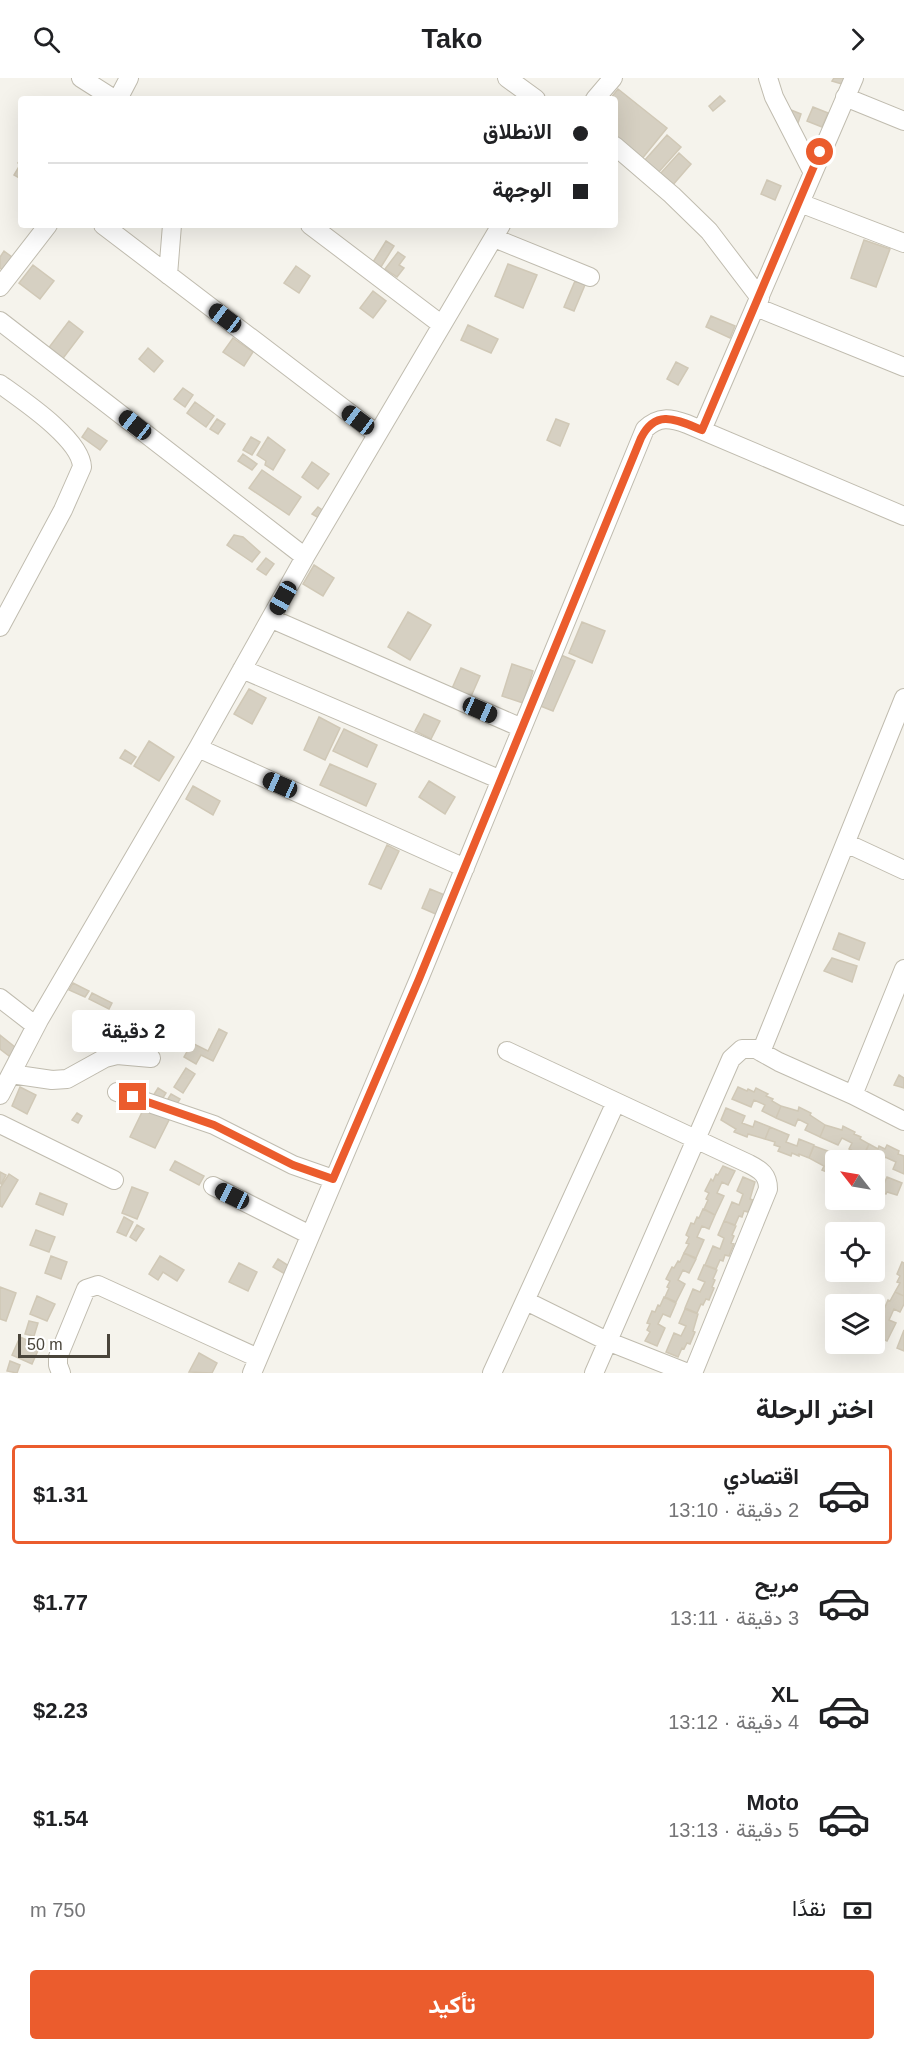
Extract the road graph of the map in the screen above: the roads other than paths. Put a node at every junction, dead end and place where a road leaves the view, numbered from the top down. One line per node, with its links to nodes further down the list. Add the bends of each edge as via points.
1 (81, 78): 6 (street)
2 (507, 78): 7 (street)
3 (613, 78): 8 (street)
4 (768, 78): 12 (street)
5 (854, 78): 9 (street)
6 (124, 93)
7 (532, 96)
8 (598, 96)
9 (845, 97): 10 (street); 12 (street)
10 (904, 121)
11 (618, 148): 23 (street, via 709,231)
12 (812, 171): 13 (street)
13 (801, 203): 19 (street); 23 (street)
14 (46, 228): 22 (street)
15 (107, 228): 20 (street)
16 (172, 228): 20 (street)
17 (314, 228): 25 (street)
18 (498, 232): 21 (street); 25 (street)
19 (904, 243)
20 (168, 275): 29 (street)
21 (590, 277)
22 (0, 287)
23 (758, 302): 26 (street); 28 (street)
24 (0, 321): 31 (street)
25 (442, 326): 29 (street)
26 (904, 367)
27 (0, 384): 33 (street, via 62,433 82,460 82,467)
28 (702, 430): 30 (street); 36 (street, via 672,419 660,419 645,429)
29 (377, 434): 31 (street)
30 (904, 516)
31 (305, 557): 32 (street)
32 (272, 619): 34 (street); 36 (street)
33 (0, 627)
34 (242, 669): 37 (street); 38 (street)
35 (904, 698): 39 (street)
36 (522, 728): 38 (street)
37 (198, 748): 40 (street); 44 (street)
38 (501, 780): 40 (street)
39 (846, 843): 41 (street); 46 (street)
40 (465, 868): 56 (street)
41 (904, 870)
42 (904, 969): 51 (street)
43 (0, 998): 44 (street)
44 (36, 1026): 48 (street)
45 (507, 1051): 52 (street)
46 (761, 1052): 51 (street); 55 (street, via 742,1049 731,1059)
47 (151, 1058): 48 (street, via 105,1058 68,1079)
48 (11, 1074): 50 (street)
49 (117, 1092): 56 (street, via 214,1125 293,1165)
50 (0, 1095)
51 (853, 1095): 53 (street)
52 (616, 1102): 55 (street); 60 (street)
53 (904, 1120)
54 (0, 1124): 57 (street)
55 (696, 1140): 61 (street); 67 (street, via 760,1169 768,1180 768,1189)
56 (333, 1179): 59 (street)
57 (114, 1180)
58 (213, 1186): 59 (street)
59 (310, 1235): 62 (street)
60 (526, 1301): 61 (street); 64 (street)
61 (607, 1341): 65 (street); 66 (street)
62 (255, 1366): 63 (street, via 98,1285 86,1289 80,1301 58,1357)
63 (62, 1373)
64 (492, 1373)
65 (594, 1373)
66 (688, 1373)
67 (693, 1373)

